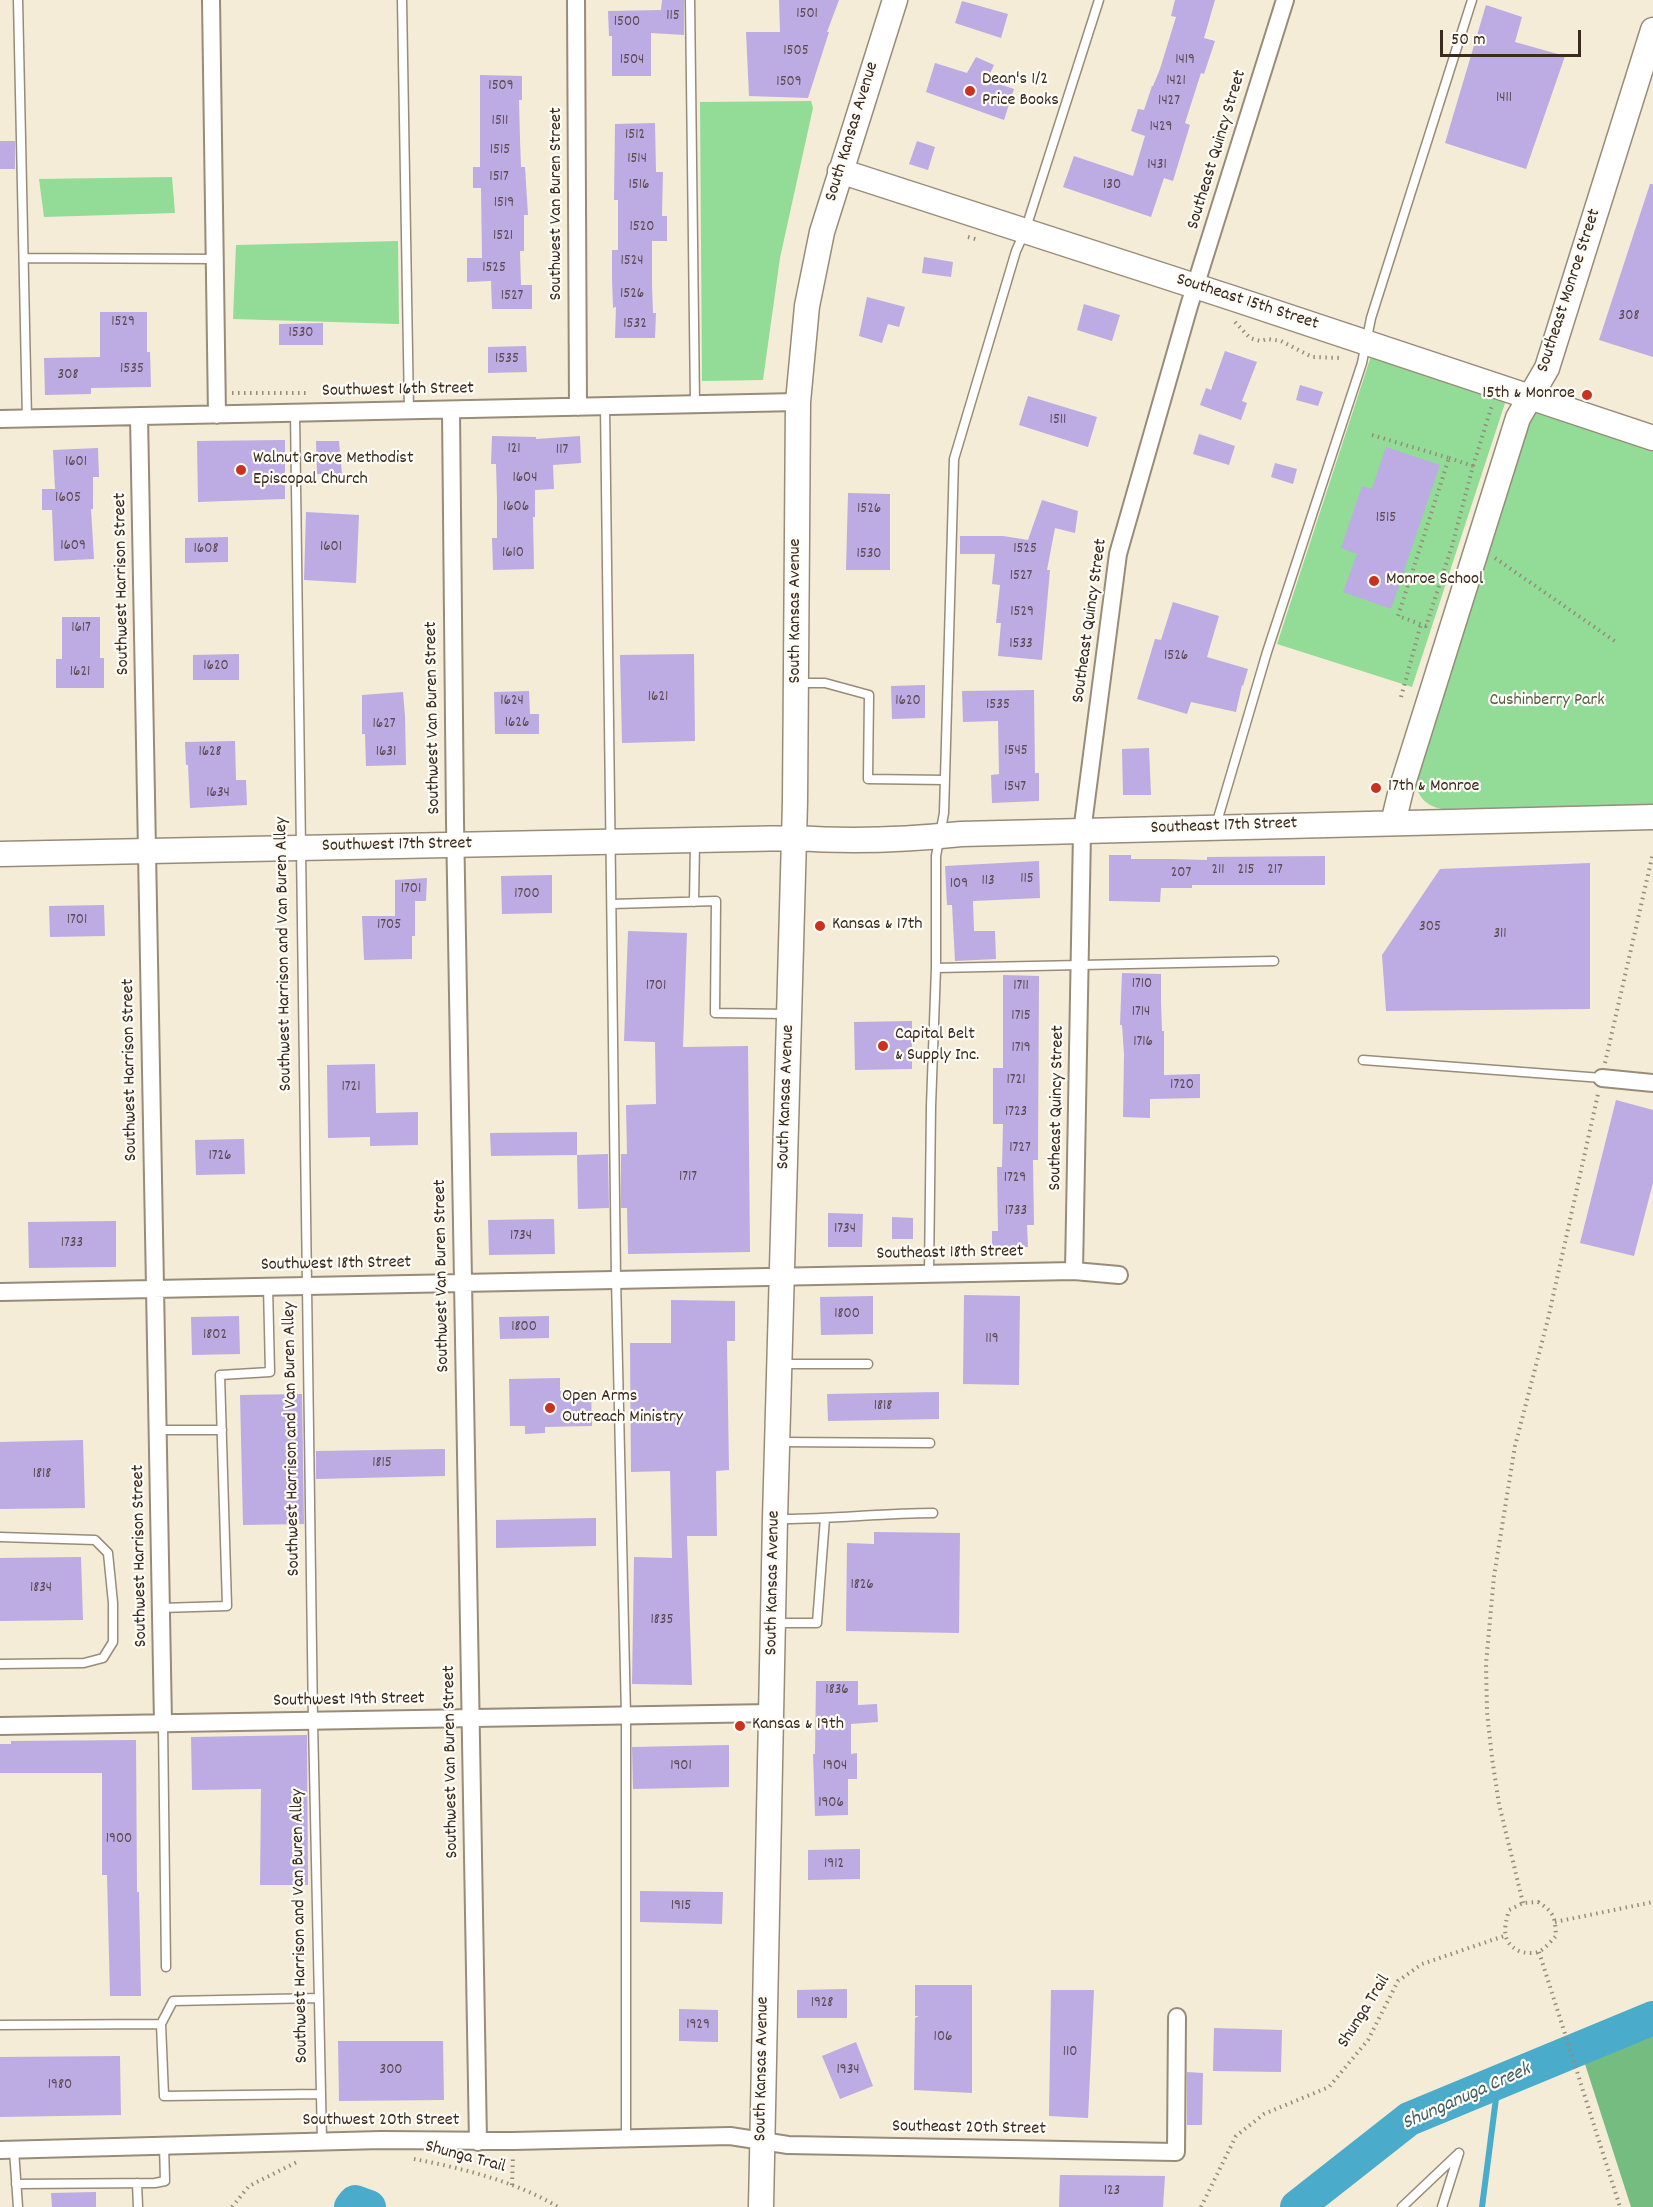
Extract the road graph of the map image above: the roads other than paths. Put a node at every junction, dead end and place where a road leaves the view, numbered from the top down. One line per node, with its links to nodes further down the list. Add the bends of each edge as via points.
1 (18, 0): 14 (lane)
2 (211, 0): 15 (street)
3 (402, 0): 24 (lane)
4 (576, 0): 22 (street, Southwest Van Buren Street)
5 (690, 0): 20 (lane)
6 (895, 0): 12 (main road, South Kansas Avenue)
7 (1099, 0): 13 (lane)
8 (1285, 0): 16 (street, Southeast Quincy Street)
9 (1472, 0): 17 (lane, via 1371,318)
10 (1653, 30): 11 (main road, Southeast Monroe Street)
11 (1647, 71): 18 (main road, Southeast Monroe Street, via 1547,368)
12 (840, 171): 13 (main road, Southeast 15th Street); 19 (main road, South Kansas Avenue, via 822,232 807,306)
13 (1020, 241): 16 (main road, Southeast 15th Street); 32 (lane, via 954,459)
14 (24, 258): 15 (lane); 29 (lane)
15 (214, 260): 26 (street)
16 (1196, 286): 17 (main road, Southeast 15th Street); 36 (street, Southeast Quincy Street, via 1118,554)
17 (1364, 352): 18 (main road, Southeast 15th Street); 35 (lane)
18 (1531, 396): 30 (main road, Southeast 15th Street); 34 (main road, Southeast Monroe Street, via 1518,418 1475,551)
19 (798, 402): 20 (street, Southwest 16th Street); 31 (main road, South Kansas Avenue)
20 (695, 404): 21 (street, Southwest 16th Street)
21 (605, 406): 22 (street, Southwest 16th Street); 40 (lane)
22 (578, 407): 23 (street, Southwest 16th Street)
23 (451, 410): 24 (street, Southwest 16th Street); 41 (street, Southwest Van Buren Street)
24 (409, 411): 25 (street, Southwest 16th Street)
25 (295, 413): 26 (street, Southwest 16th Street); 42 (lane, Southwest Harrison and Van Buren Alley)
26 (217, 415): 27 (street, Southwest 16th Street)
27 (139, 416): 29 (street, Southwest 16th Street); 43 (street, Southwest Harrison Street)
28 (0, 419): 29 (street, Southwest 16th Street)
29 (27, 419)
30 (1653, 438)
31 (796, 683): 32 (lane, via 825,683 869,695 868,779); 38 (main road, South Kansas Avenue)
32 (945, 780): 37 (lane)
33 (1653, 817): 34 (main road, Southeast 17th Street)
34 (1393, 823): 35 (main road, Southeast 17th Street)
35 (1215, 826): 36 (main road, Southeast 17th Street)
36 (1082, 832): 37 (main road, Southeast 17th Street); 48 (street, Southeast Quincy Street)
37 (940, 836): 38 (main road, Southeast 17th Street, via 910,840); 49 (lane, via 936,856)
38 (795, 838): 39 (main road, Southwest 17th Street); 50 (main road, South Kansas Avenue)
39 (695, 840): 40 (main road, Southwest 17th Street); 45 (lane)
40 (611, 842): 41 (main road, Southwest 17th Street); 46 (lane)
41 (456, 845): 42 (main road, Southwest 17th Street); 59 (street, Southwest Van Buren Street)
42 (300, 848): 43 (main road, Southwest 17th Street); 60 (lane, Southwest Harrison and Van Buren Alley)
43 (147, 851): 44 (main road, Southwest 17th Street); 62 (street, Southwest Harrison Street)
44 (0, 854)
45 (694, 902): 46 (lane); 50 (lane, via 716,900 715,1013)
46 (612, 904): 58 (lane)
47 (1274, 961): 48 (lane)
48 (1081, 964): 49 (lane); 54 (street, Southeast Quincy Street)
49 (936, 968): 55 (lane)
50 (789, 1014): 57 (main road, South Kansas Avenue)
51 (1363, 1060): 52 (lane)
52 (1602, 1077): 53 (street)
53 (1653, 1083)
54 (1074, 1271): 55 (street, Southeast 18th Street); 56 (street, Southeast 18th Street)
55 (929, 1275): 57 (street, Southeast 18th Street)
56 (1119, 1275)
57 (781, 1276): 58 (street, Southwest 18th Street); 64 (main road, South Kansas Avenue)
58 (616, 1278): 59 (street, Southwest 18th Street); 78 (lane)
59 (462, 1282): 60 (street, Southwest 18th Street); 79 (street, Southwest Van Buren Street)
60 (308, 1285): 61 (street, Southwest 18th Street); 80 (lane, Southwest Harrison and Van Buren Alley)
61 (268, 1286): 62 (street, Southwest 18th Street); 67 (lane, via 270,1372 220,1375)
62 (154, 1289): 63 (street, Southwest 18th Street); 66 (street, Southwest Harrison Street)
63 (0, 1292)
64 (779, 1364): 65 (lane); 68 (main road, South Kansas Avenue)
65 (868, 1364)
66 (158, 1430): 67 (lane); 74 (street, Southwest Harrison Street)
67 (222, 1430): 74 (lane, via 227,1606)
68 (777, 1442): 69 (lane); 72 (main road, South Kansas Avenue)
69 (930, 1443)
70 (933, 1513): 71 (lane)
71 (825, 1518): 72 (lane); 75 (lane, via 816,1623)
72 (775, 1519): 75 (main road, South Kansas Avenue)
73 (0, 1537): 76 (lane, via 95,1540 108,1553 114,1603 113,1642 103,1658 84,1663)
74 (161, 1608): 81 (street, Southwest Harrison Street)
75 (773, 1623): 77 (main road, South Kansas Avenue)
76 (0, 1664)
77 (771, 1713): 78 (street, Southwest 19th Street); 91 (main road, South Kansas Avenue)
78 (626, 1716): 79 (street, Southwest 19th Street); 89 (lane)
79 (471, 1718): 80 (street, Southwest 19th Street); 92 (street, Southwest Van Buren Street)
80 (313, 1721): 81 (street, Southwest 19th Street); 84 (lane, Southwest Harrison and Van Buren Alley)
81 (163, 1723): 82 (street, Southwest 19th Street); 83 (lane)
82 (0, 1726)
83 (166, 1967)
84 (319, 1998): 86 (lane, via 172,2001); 88 (lane, Southwest Harrison and Van Buren Alley)
85 (1177, 2017): 91 (street, Southeast 20th Street, via 1176,2152 788,2145)
86 (161, 2024): 87 (lane); 88 (lane, via 165,2096)
87 (0, 2025)
88 (321, 2094): 90 (lane, Southwest Harrison and Van Buren Alley)
89 (626, 2139): 91 (street, Southwest 20th Street, via 730,2136); 92 (street, Southwest 20th Street)
90 (322, 2141): 92 (street, Southwest 20th Street); 93 (street, Southwest 20th Street)
91 (762, 2141): 99 (main road, South Kansas Avenue)
92 (478, 2142)
93 (164, 2145): 94 (street, Southwest 20th Street); 95 (lane, via 165,2181)
94 (7, 2150): 96 (lane)
95 (137, 2183): 96 (lane); 98 (lane)
96 (16, 2184): 97 (lane)
97 (18, 2207)
98 (138, 2207)
99 (761, 2207)
100 (1402, 2207): 101 (lane, via 1459,2152)
101 (1442, 2207)

